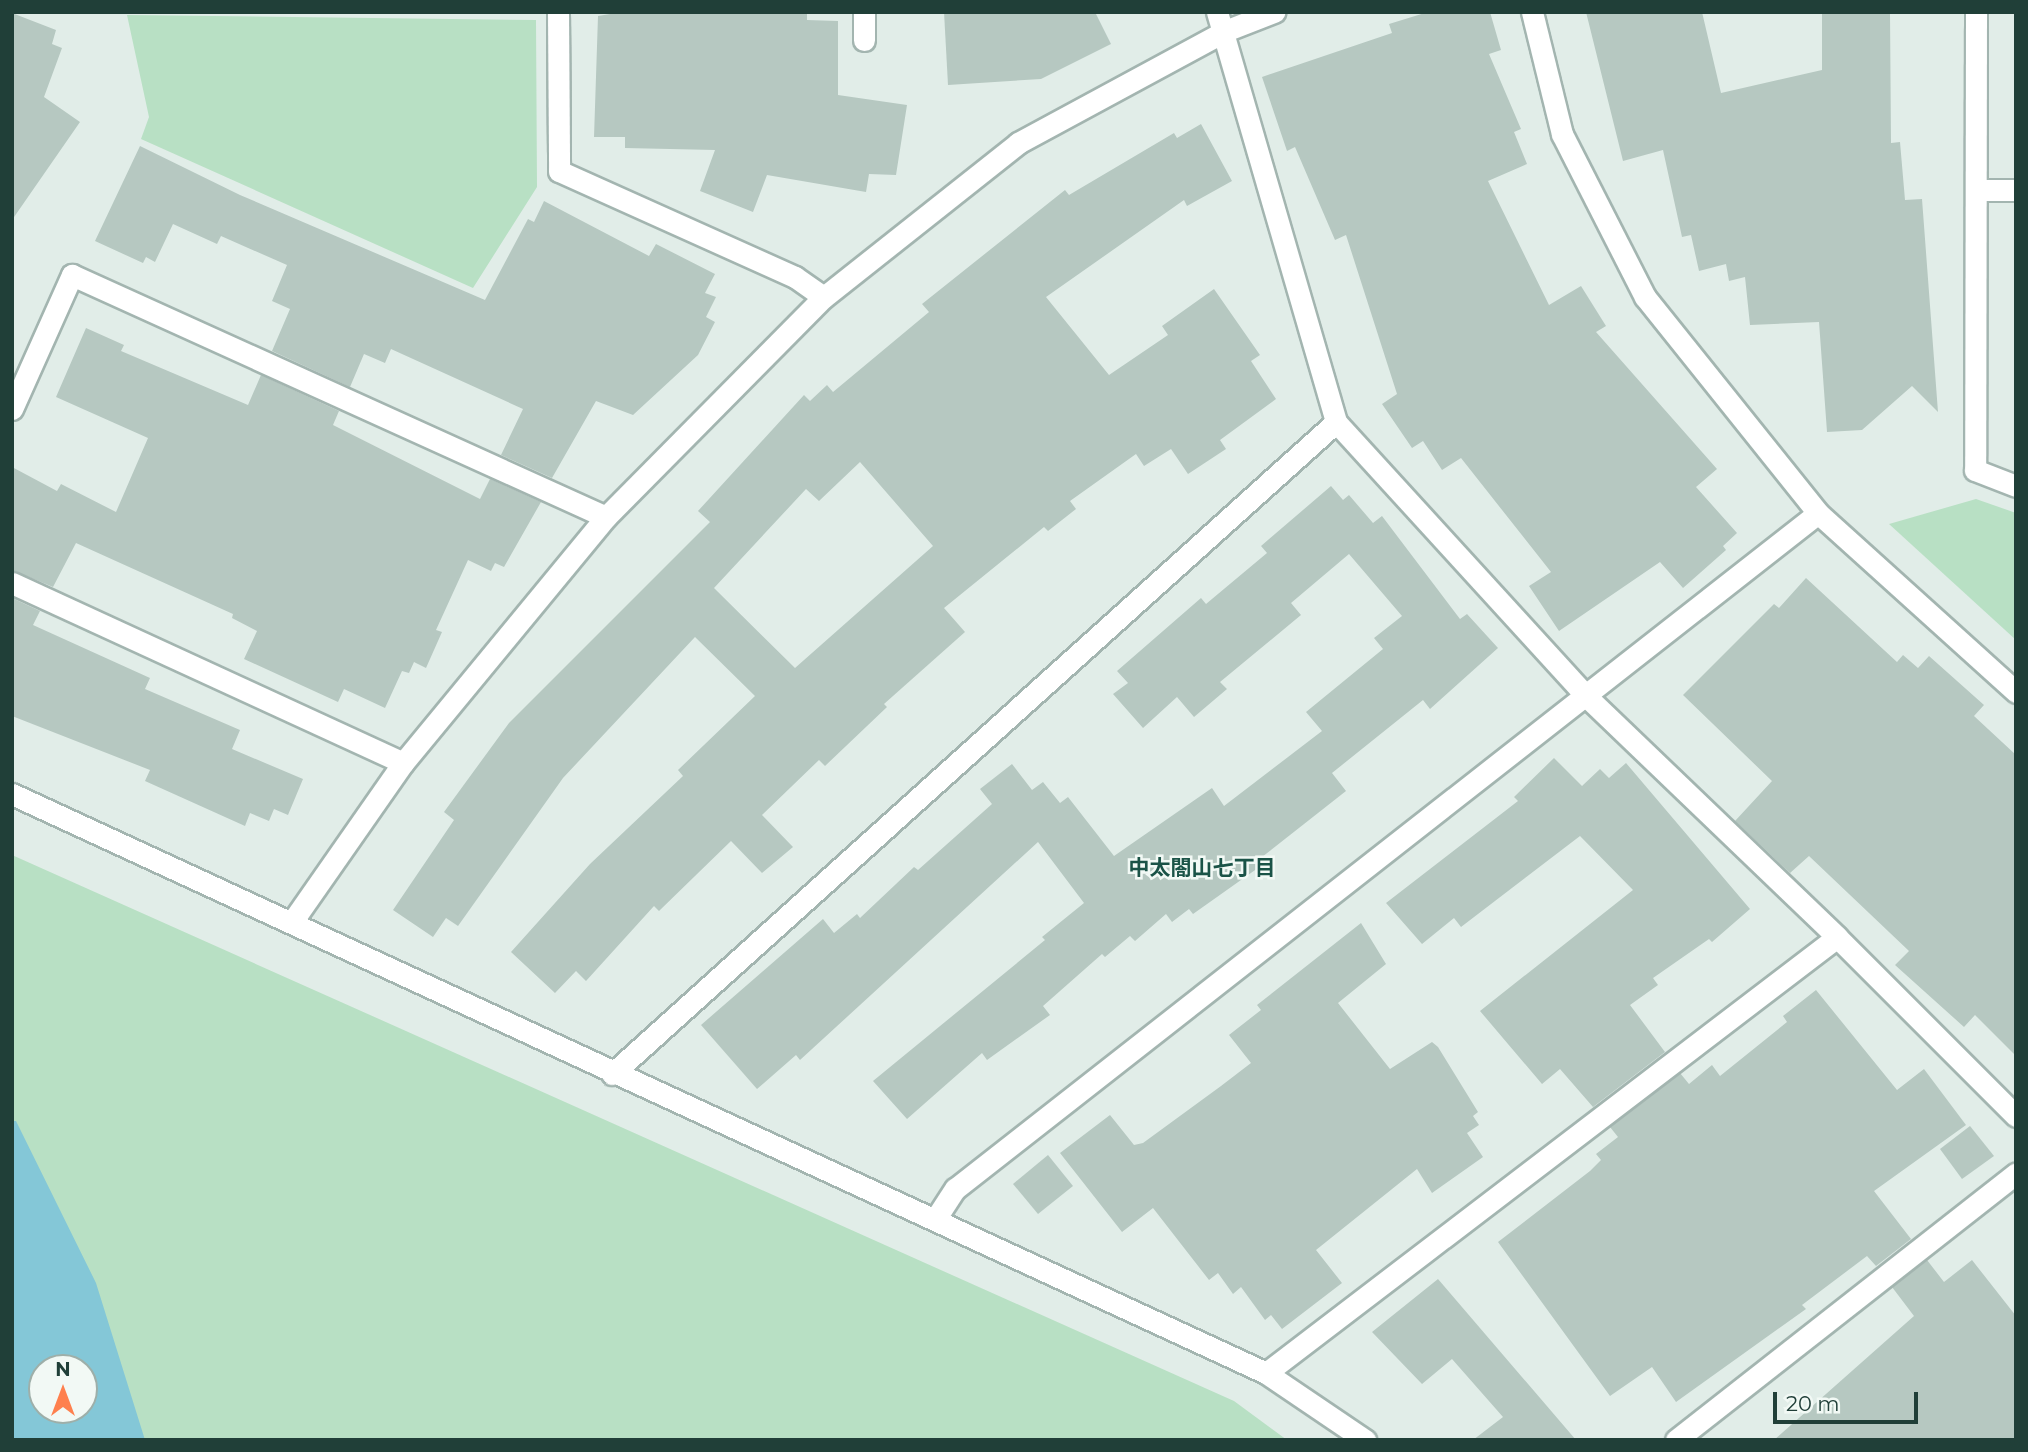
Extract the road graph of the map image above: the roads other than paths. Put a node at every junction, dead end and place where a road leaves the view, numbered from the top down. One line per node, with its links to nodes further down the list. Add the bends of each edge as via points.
1 (558, 12): 10 (street, via 559,171 795,277)
2 (864, 12): 7 (street)
3 (1274, 12): 6 (street)
4 (1532, 12): 14 (street, via 1562,134 1645,297)
5 (1976, 12): 8 (street)
6 (1221, 22): 10 (street, via 1018,143); 12 (street, via 1230,69)
7 (864, 40)
8 (1976, 190): 9 (street); 13 (street, via 1975,470)
9 (2016, 190)
10 (824, 298): 15 (street)
11 (12, 409): 15 (street, via 72,275)
12 (1336, 422): 18 (street); 23 (street)
13 (2016, 486)
14 (1818, 513): 17 (street); 18 (street)
15 (606, 517): 19 (street)
16 (12, 583): 19 (street)
17 (2016, 692)
18 (1585, 695): 22 (street); 26 (street, via 955,1189)
19 (403, 763): 21 (street)
20 (12, 794): 21 (street)
21 (292, 922): 23 (street)
22 (1837, 937): 24 (street); 27 (street)
23 (612, 1074): 26 (street)
24 (2016, 1116)
25 (2016, 1173): 29 (street)
26 (936, 1218): 27 (street)
27 (1266, 1373): 28 (street)
28 (1365, 1440)
29 (1676, 1440)

